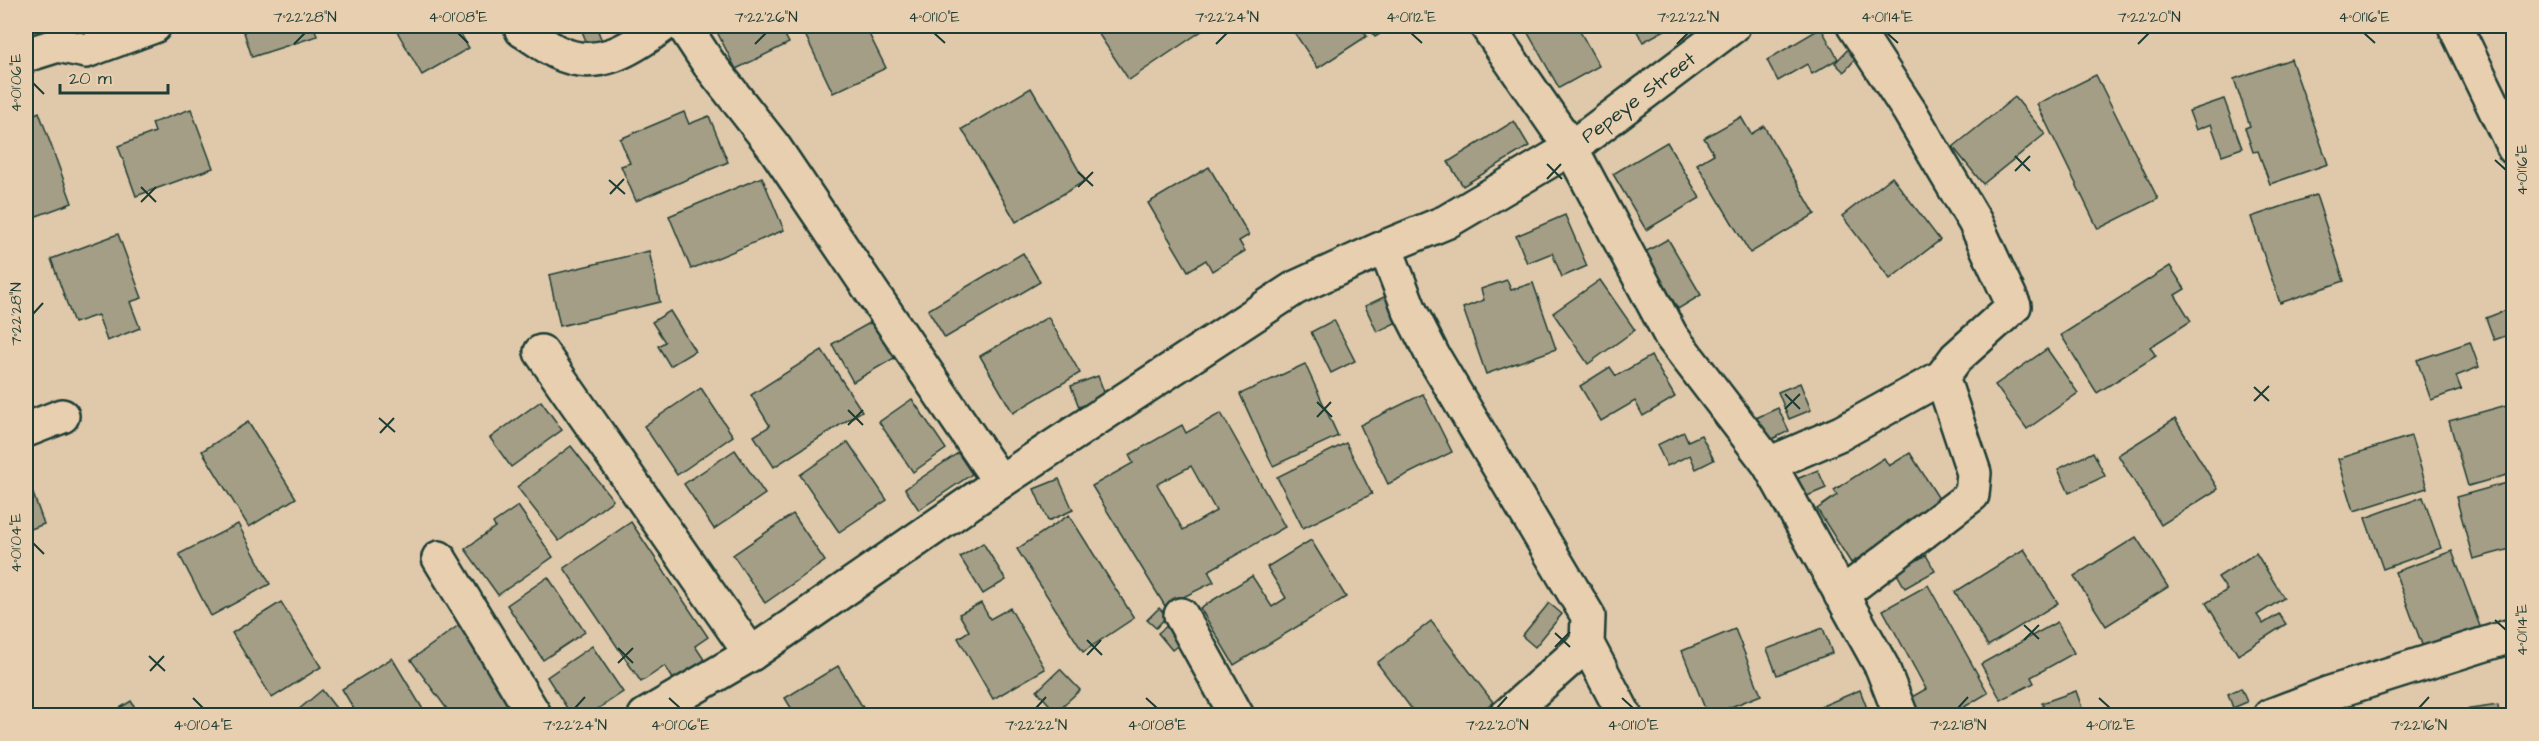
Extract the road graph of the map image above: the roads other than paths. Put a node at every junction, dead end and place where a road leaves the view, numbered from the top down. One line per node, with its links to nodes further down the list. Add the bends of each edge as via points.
1 (154, 26): 9 (street, via 86,51 58,45)
2 (662, 26): 8 (street, via 633,47 592,62 558,53)
3 (684, 26): 18 (street, via 774,147)
4 (1487, 26): 10 (street)
5 (1733, 26): 10 (street, Pepeye Street)
6 (1854, 26): 14 (street, via 1976,222 2014,306 1956,358)
7 (2456, 26): 11 (street)
8 (522, 30)
9 (26, 55)
10 (1571, 148): 12 (street, Pepeye Street, via 1446,222); 17 (street, via 1671,336)
11 (2514, 148)
12 (1385, 247): 18 (street, Pepeye Street, via 1295,288); 23 (street, via 1432,356 1588,616)
13 (541, 352): 24 (street)
14 (1942, 377): 17 (street, via 1840,433); 20 (street, via 1974,473 1972,495)
15 (62, 416): 16 (street)
16 (26, 430)
17 (1769, 464): 20 (street)
18 (999, 483): 24 (street, Pepeye Street)
19 (439, 558): 25 (street)
20 (1841, 595): 30 (street, via 1882,667)
21 (1181, 615): 27 (street)
22 (2514, 635): 31 (street)
23 (1587, 644): 28 (street); 29 (street)
24 (751, 654): 26 (street, Pepeye Street)
25 (535, 716)
26 (645, 716)
27 (1237, 716)
28 (1506, 716)
29 (1625, 716)
30 (1901, 716)
31 (2270, 716)

